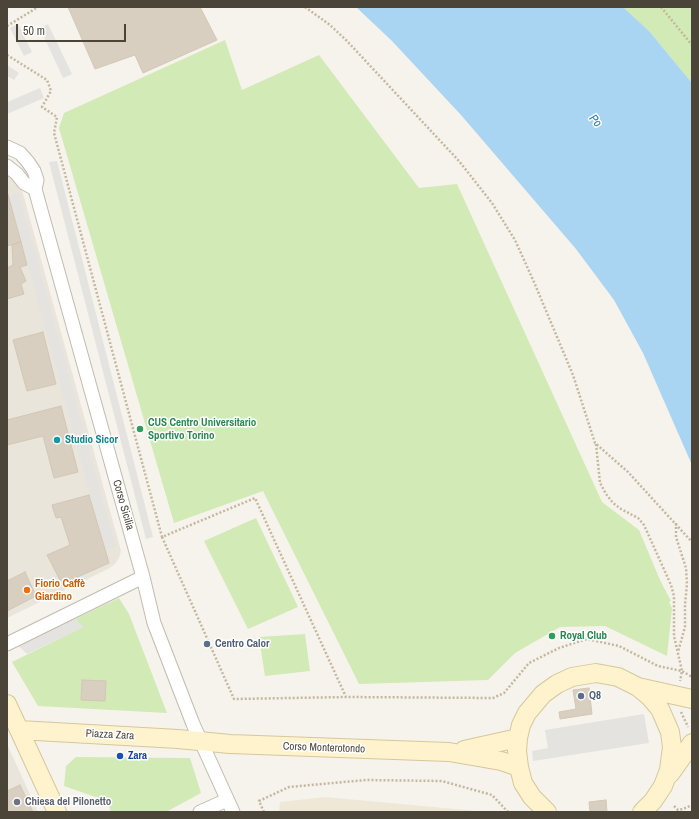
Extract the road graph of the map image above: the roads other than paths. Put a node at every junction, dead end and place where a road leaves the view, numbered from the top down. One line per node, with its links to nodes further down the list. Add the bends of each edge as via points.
1 (7, 147): 3 (street, Corso Sicilia, via 20,153 34,171 37,180)
2 (7, 166): 3 (street)
3 (34, 190): 4 (street, Corso Sicilia)
4 (143, 577): 5 (street); 11 (street, Corso Sicilia, via 154,624)
5 (7, 644)
6 (638, 687): 7 (main road); 10 (main road, via 606,674 572,677 542,694 527,713); 15 (main road, via 660,709 670,732 672,755)
7 (692, 699)
8 (7, 704): 9 (main road)
9 (19, 730): 11 (main road, Piazza Zara); 17 (main road)
10 (518, 738): 13 (main road, Corso Monterotondo); 14 (main road)
11 (200, 741): 13 (main road, Corso Monterotondo); 16 (street, Corso Sicilia)
12 (692, 743): 15 (main road)
13 (449, 752): 14 (main road, Corso Monterotondo, via 501,760)
14 (518, 767): 19 (main road, via 529,793)
15 (667, 778): 20 (main road, via 659,794)
16 (230, 806): 18 (street)
17 (57, 812)
18 (200, 812)
19 (546, 812)
20 (642, 812)

